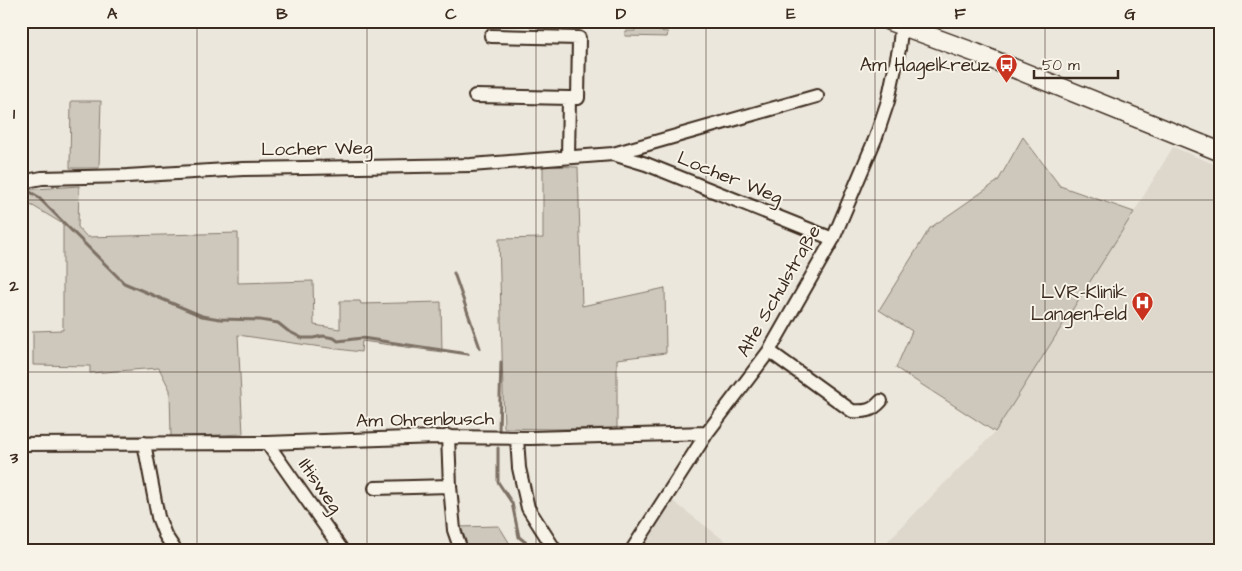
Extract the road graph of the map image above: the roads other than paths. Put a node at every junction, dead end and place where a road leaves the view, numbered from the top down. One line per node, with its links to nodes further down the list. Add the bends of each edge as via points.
1 (898, 22): 6 (main road); 10 (street, Alte Schulstraße, via 899,49 888,101)
2 (491, 36): 5 (street, via 579,38 578,98)
3 (475, 96): 5 (street)
4 (817, 96): 7 (street, Locher Weg)
5 (569, 98): 8 (street)
6 (1221, 152)
7 (613, 154): 8 (street, Locher Weg); 10 (street, Locher Weg, via 646,164)
8 (568, 158): 9 (street, Locher Weg, via 471,165 243,169 42,178)
9 (21, 182)
10 (833, 239): 11 (street, Alte Schulstraße)
11 (769, 351): 12 (street, via 852,411 864,412); 13 (street, Alte Schulstraße)
12 (881, 401)
13 (707, 433): 15 (street, Am Ohrenbusch); 25 (street, Alte Schulstraße)
14 (448, 436): 15 (street, Am Ohrenbusch); 17 (street, Am Ohrenbusch); 19 (street)
15 (516, 438): 24 (street, via 528,508)
16 (144, 443): 17 (street, Am Ohrenbusch); 18 (street, Am Ohrenbusch); 21 (street, via 158,517)
17 (267, 443): 22 (street, Iltisweg)
18 (21, 444)
19 (450, 486): 20 (street); 23 (street, via 454,530)
20 (375, 488)
21 (175, 550)
22 (342, 550)
23 (461, 550)
24 (555, 550)
25 (632, 550)

